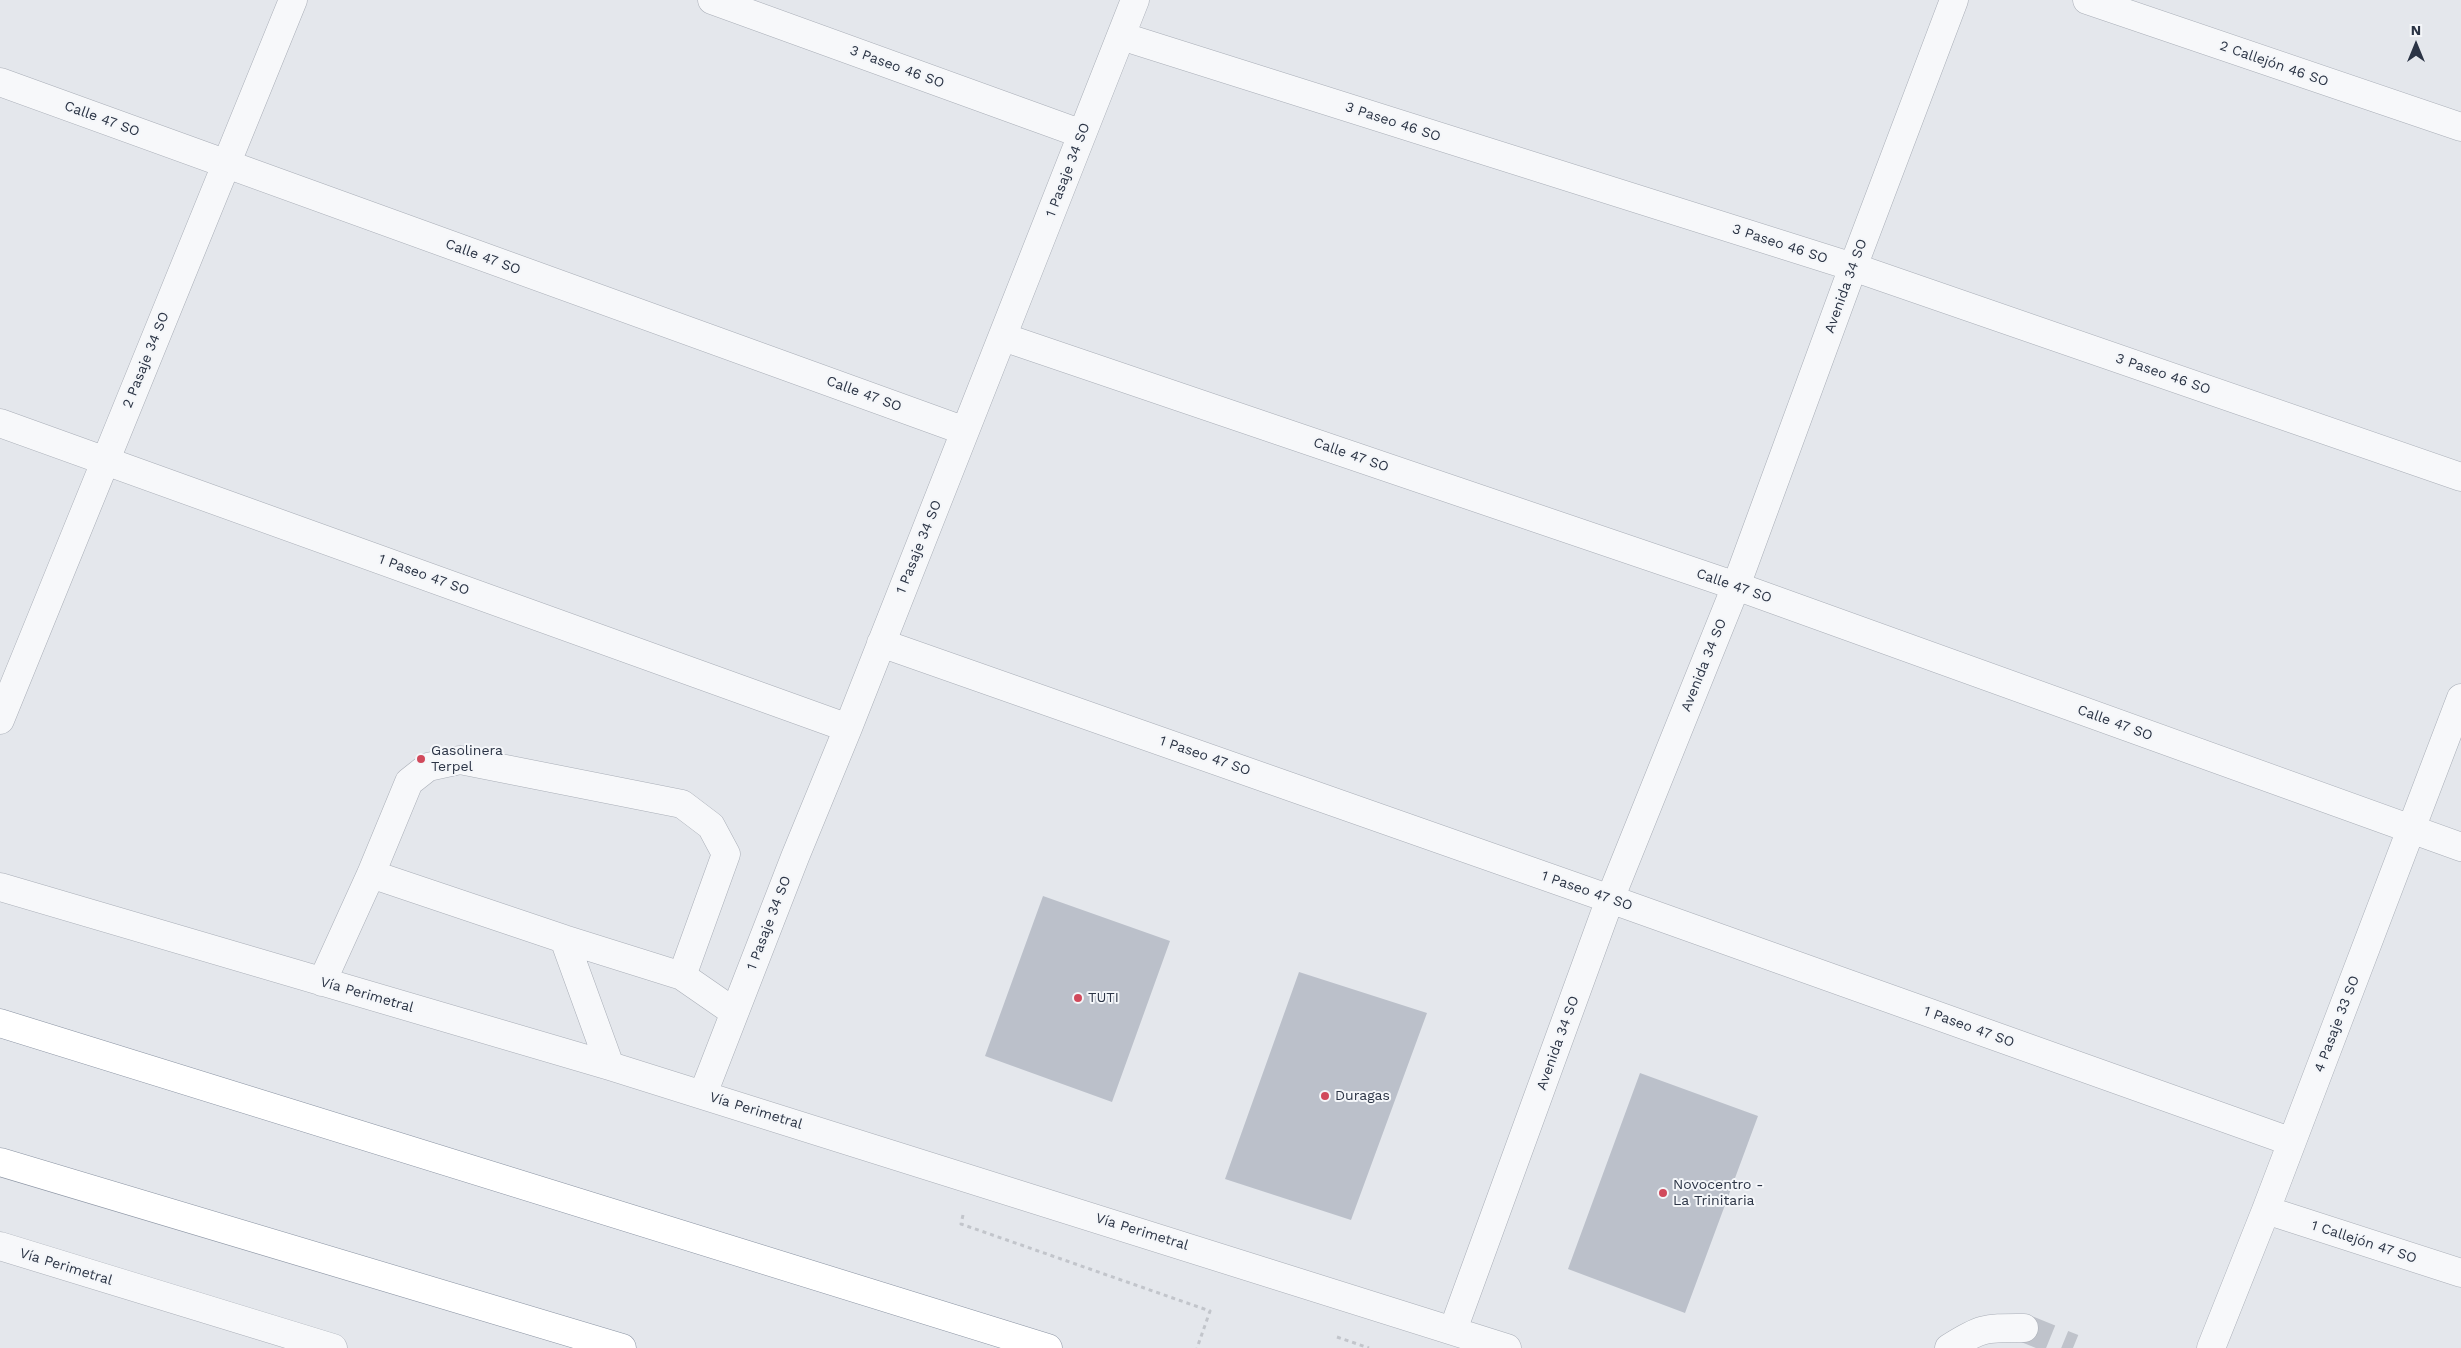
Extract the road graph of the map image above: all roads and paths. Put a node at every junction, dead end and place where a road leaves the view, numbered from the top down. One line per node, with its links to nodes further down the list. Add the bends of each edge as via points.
1 (293, 0): 10 (street, 2 Pasaje 34 SO)
2 (712, 0): 9 (street, 3 Paseo 46 SO)
3 (1136, 0): 6 (street, 1 Pasaje 34 SO)
4 (1954, 0): 11 (street, Avenida 34 SO)
5 (2087, 0): 8 (street, 2 Callejón 46 SO)
6 (1121, 36): 9 (street, 1 Pasaje 34 SO); 11 (street, 3 Paseo 46 SO)
7 (0, 82): 10 (street, Calle 47 SO)
8 (2461, 127)
9 (1082, 134): 12 (street, 1 Pasaje 34 SO)
10 (226, 164): 14 (street, Calle 47 SO); 15 (street, 2 Pasaje 34 SO)
11 (1853, 267): 16 (street, 3 Paseo 46 SO); 17 (street, Avenida 34 SO)
12 (1002, 337): 14 (street, 1 Pasaje 34 SO); 17 (street, Calle 47 SO)
13 (0, 423): 15 (street, 1 Paseo 47 SO)
14 (965, 431): 18 (street, 1 Pasaje 34 SO)
15 (106, 460): 20 (street, 2 Pasaje 34 SO); 21 (street, 1 Paseo 47 SO)
16 (2461, 477)
17 (1736, 586): 22 (street, Calle 47 SO); 26 (street, Avenida 34 SO)
18 (882, 643): 21 (street, 1 Pasaje 34 SO); 26 (street, 1 Paseo 47 SO)
19 (2461, 698): 22 (street, 4 Pasaje 33 SO)
20 (0, 720)
21 (848, 728): 30 (street, 1 Pasaje 34 SO)
22 (2411, 829): 23 (street, Calle 47 SO); 34 (street, 4 Pasaje 33 SO)
23 (2461, 847)
24 (371, 874): 27 (street); 28 (street, via 409,782 428,767 460,760 682,804 711,826 726,854); 29 (street)
25 (0, 887): 29 (street, Vía Perimetral)
26 (1610, 899): 34 (street, 1 Paseo 47 SO); 41 (street, Avenida 34 SO)
27 (564, 939): 28 (street); 32 (street)
28 (682, 976): 30 (street)
29 (322, 982): 32 (street, Vía Perimetral)
30 (734, 1012): 33 (street, 1 Pasaje 34 SO)
31 (0, 1023): 44 (highway)
32 (610, 1066): 33 (street, Vía Perimetral)
33 (703, 1094): 41 (street, Vía Perimetral)
34 (2292, 1142): 36 (street, 4 Pasaje 33 SO)
35 (0, 1162): 43 (highway)
36 (2266, 1210): 39 (street, 1 Callejón 47 SO); 48 (street, 4 Pasaje 33 SO)
37 (961, 1224): 45 (path, via 1210,1311)
38 (0, 1246): 42 (street, Vía Perimetral)
39 (2461, 1273)
40 (2024, 1328): 47 (street, via 1977,1331)
41 (1453, 1330): 46 (street, Vía Perimetral)
42 (333, 1348)
43 (622, 1348)
44 (1048, 1348)
45 (1197, 1348)
46 (1507, 1348)
47 (1949, 1348)
48 (2210, 1348)

